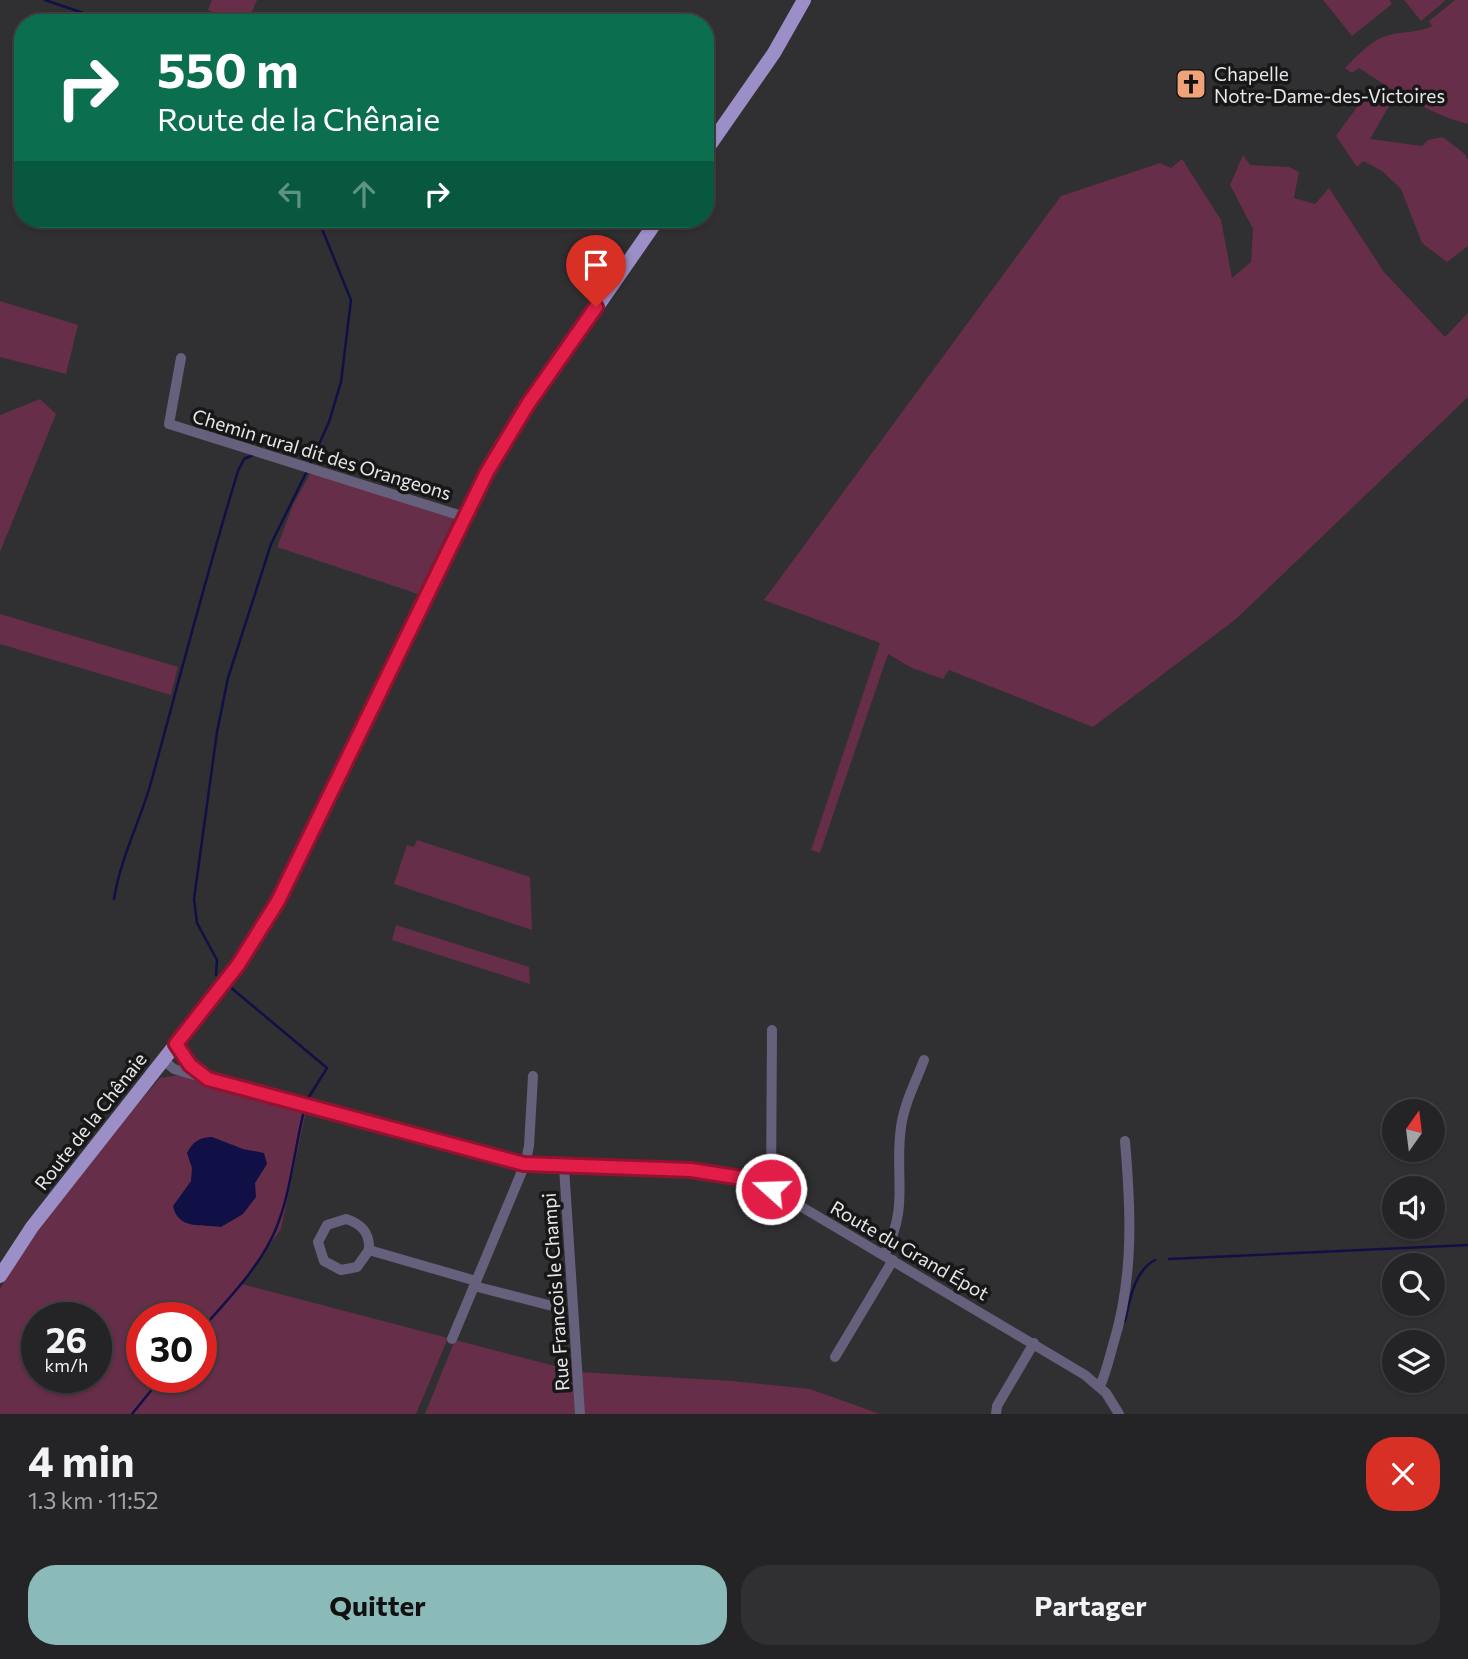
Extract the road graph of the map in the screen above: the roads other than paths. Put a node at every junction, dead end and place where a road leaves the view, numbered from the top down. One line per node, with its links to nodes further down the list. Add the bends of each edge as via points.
1 (804, 0): 2 (main road, via 774,53)
2 (714, 139)
3 (652, 228): 5 (main road, Route de la Chênaie, via 502,444)
4 (181, 358): 5 (street, Chemin rural dit des Orangeons, via 169,424)
5 (466, 514): 7 (main road, Route de la Chênaie, via 278,901 238,965)
6 (772, 1030): 15 (street)
7 (176, 1044): 8 (main road, Route de la Chênaie); 11 (street, Route du Grand Épot, via 190,1065)
8 (163, 1060): 11 (street, Route du Grand Épot, via 174,1069); 18 (main road, Route de la Chênaie, via 44,1211)
9 (925, 1060): 17 (street, via 901,1126 901,1208)
10 (533, 1076): 13 (street)
11 (208, 1079): 13 (street, Route du Grand Épot)
12 (1125, 1141): 24 (street, via 1132,1226 1130,1265 1120,1322)
13 (524, 1164): 14 (street, Route du Grand Épot); 19 (street)
14 (564, 1167): 15 (street, Route du Grand Épot, via 691,1170 742,1178); 25 (street, Rue Francois le Champi)
15 (771, 1189): 17 (street, Route du Grand Épot)
16 (369, 1250): 16 (street, via 363,1227 346,1219 327,1225 318,1242 324,1261 341,1270 357,1267); 19 (street)
17 (889, 1258): 22 (street, Route du Grand Épot); 23 (street)
18 (0, 1276)
19 (475, 1283): 20 (street); 21 (street)
20 (556, 1307)
21 (452, 1339)
22 (1034, 1343): 24 (street, Route du Grand Épot); 26 (street)
23 (835, 1357)
24 (1100, 1386): 27 (street, Route du Grand Épot)
25 (580, 1414)
26 (996, 1414)
27 (1119, 1414)

